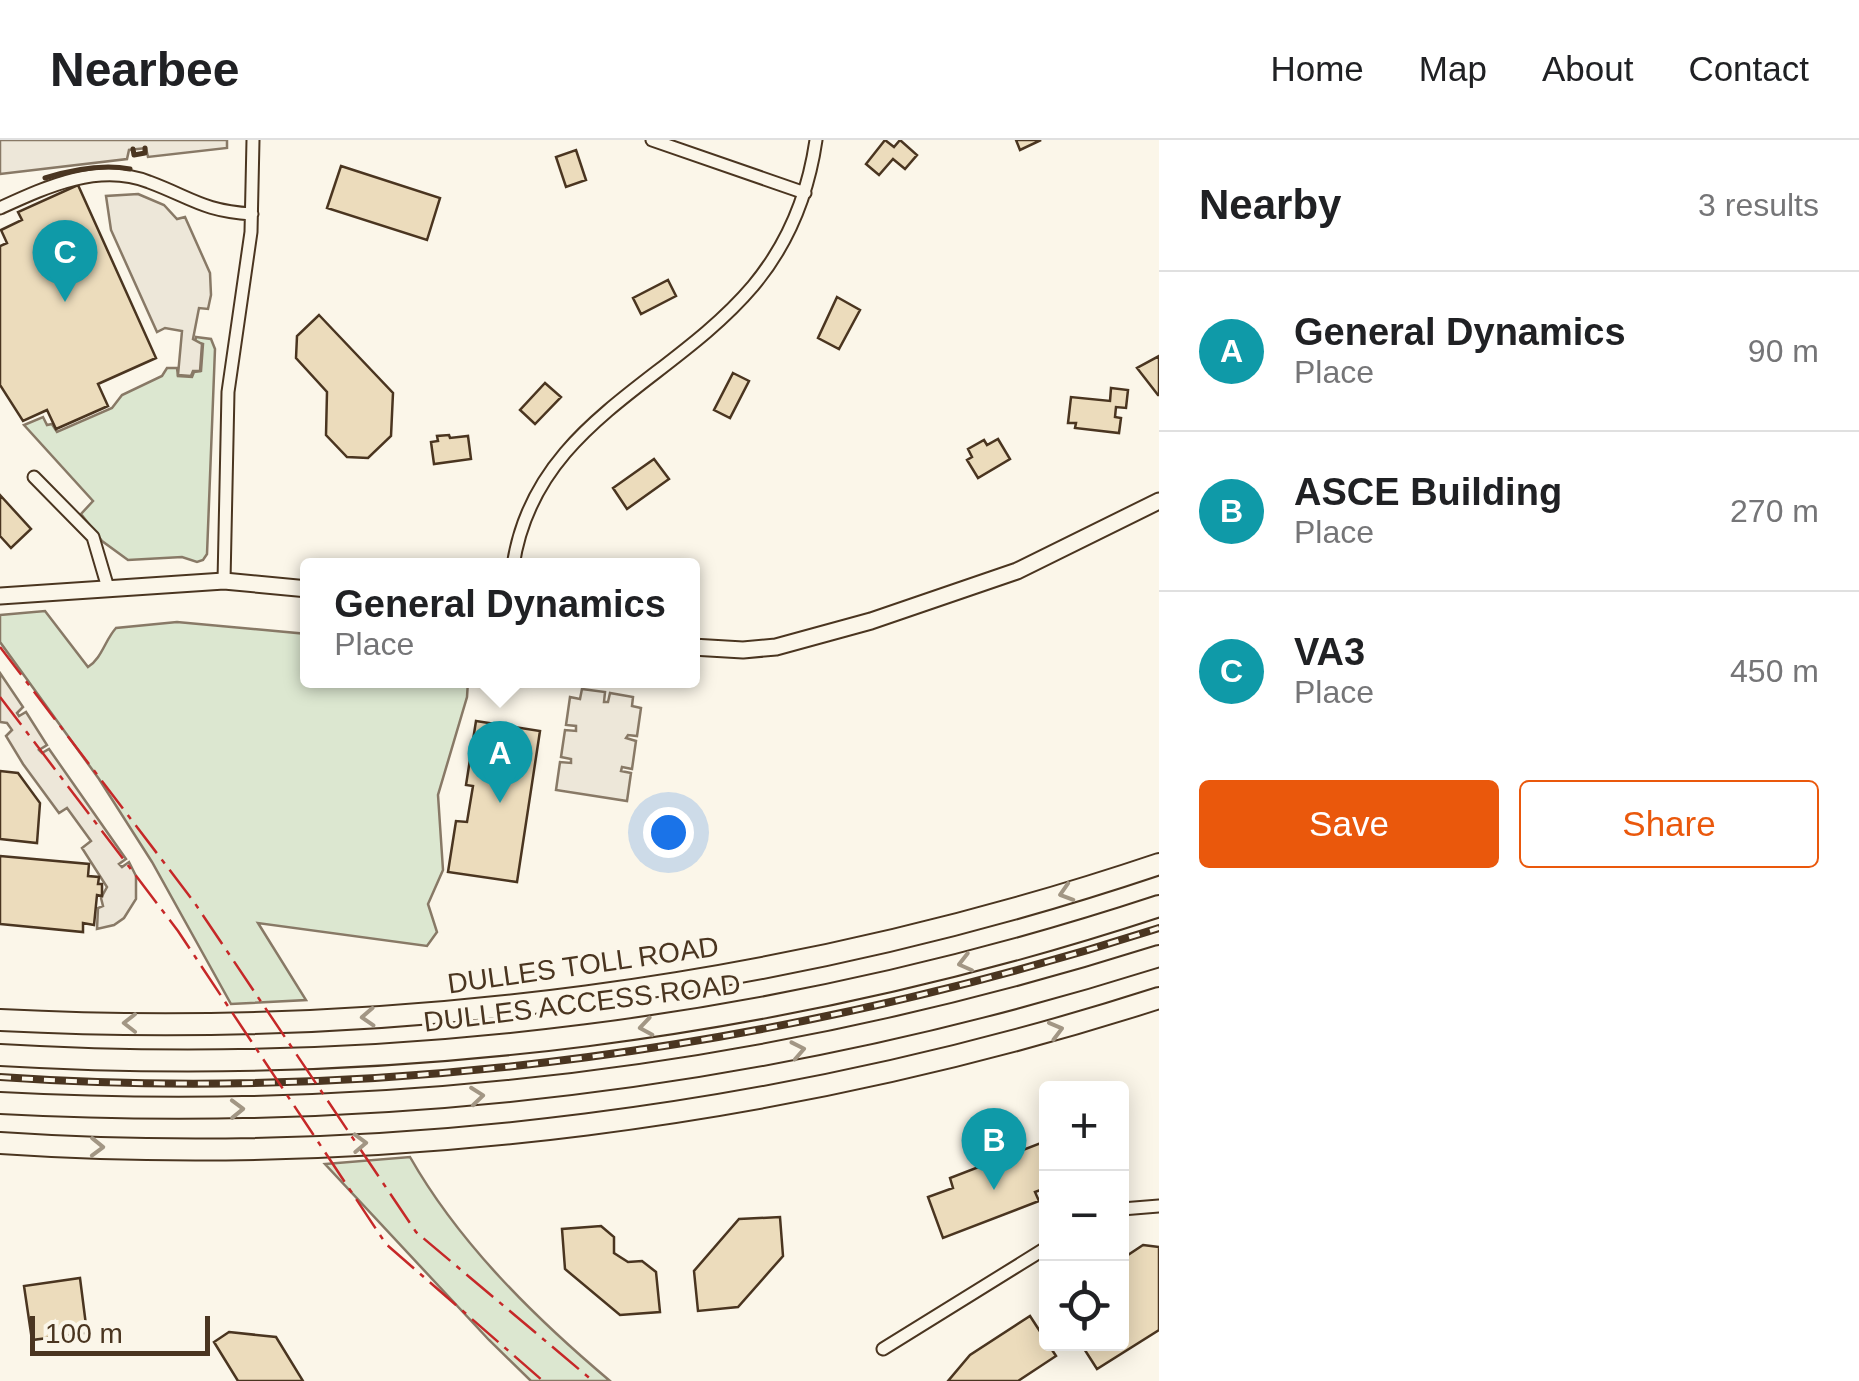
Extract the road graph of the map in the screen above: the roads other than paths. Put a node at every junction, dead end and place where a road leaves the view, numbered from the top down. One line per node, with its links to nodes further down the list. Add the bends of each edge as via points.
1 (254, 140): 6 (street)
2 (652, 140): 4 (street)
3 (816, 140): 4 (street)
4 (806, 193): 9 (street, via 784,243 751,288 560,456 534,498)
5 (0, 208): 6 (street, via 61,182 108,175 145,180 203,207)
6 (252, 214): 10 (street, via 228,392)
7 (34, 477): 11 (street, via 93,537)
8 (1159, 501): 14 (main road, via 983,584 872,621 776,647)
9 (515, 558)
10 (224, 581): 11 (main road); 12 (main road)
11 (108, 588): 13 (main road)
12 (300, 588)
13 (0, 596)
14 (700, 647)
15 (1159, 864): 19 (highway, DULLES TOLL ROAD, one-way to 19, via 988,916 640,989 323,1020)
16 (1159, 906): 20 (highway, DULLES ACCESS ROAD, one-way to 20, via 979,960 730,1014 568,1038 252,1060)
17 (1159, 956): 21 (highway, one-way to 17, via 284,1108 602,1082 784,1053 973,1010)
18 (1159, 998): 22 (highway, one-way to 18, via 311,1145 644,1117 1018,1040)
19 (0, 1020)
20 (0, 1055)
21 (0, 1102)
22 (0, 1143)
23 (1159, 1206): 24 (street)
24 (1129, 1208)
25 (1039, 1252): 26 (street)
26 (884, 1349)

